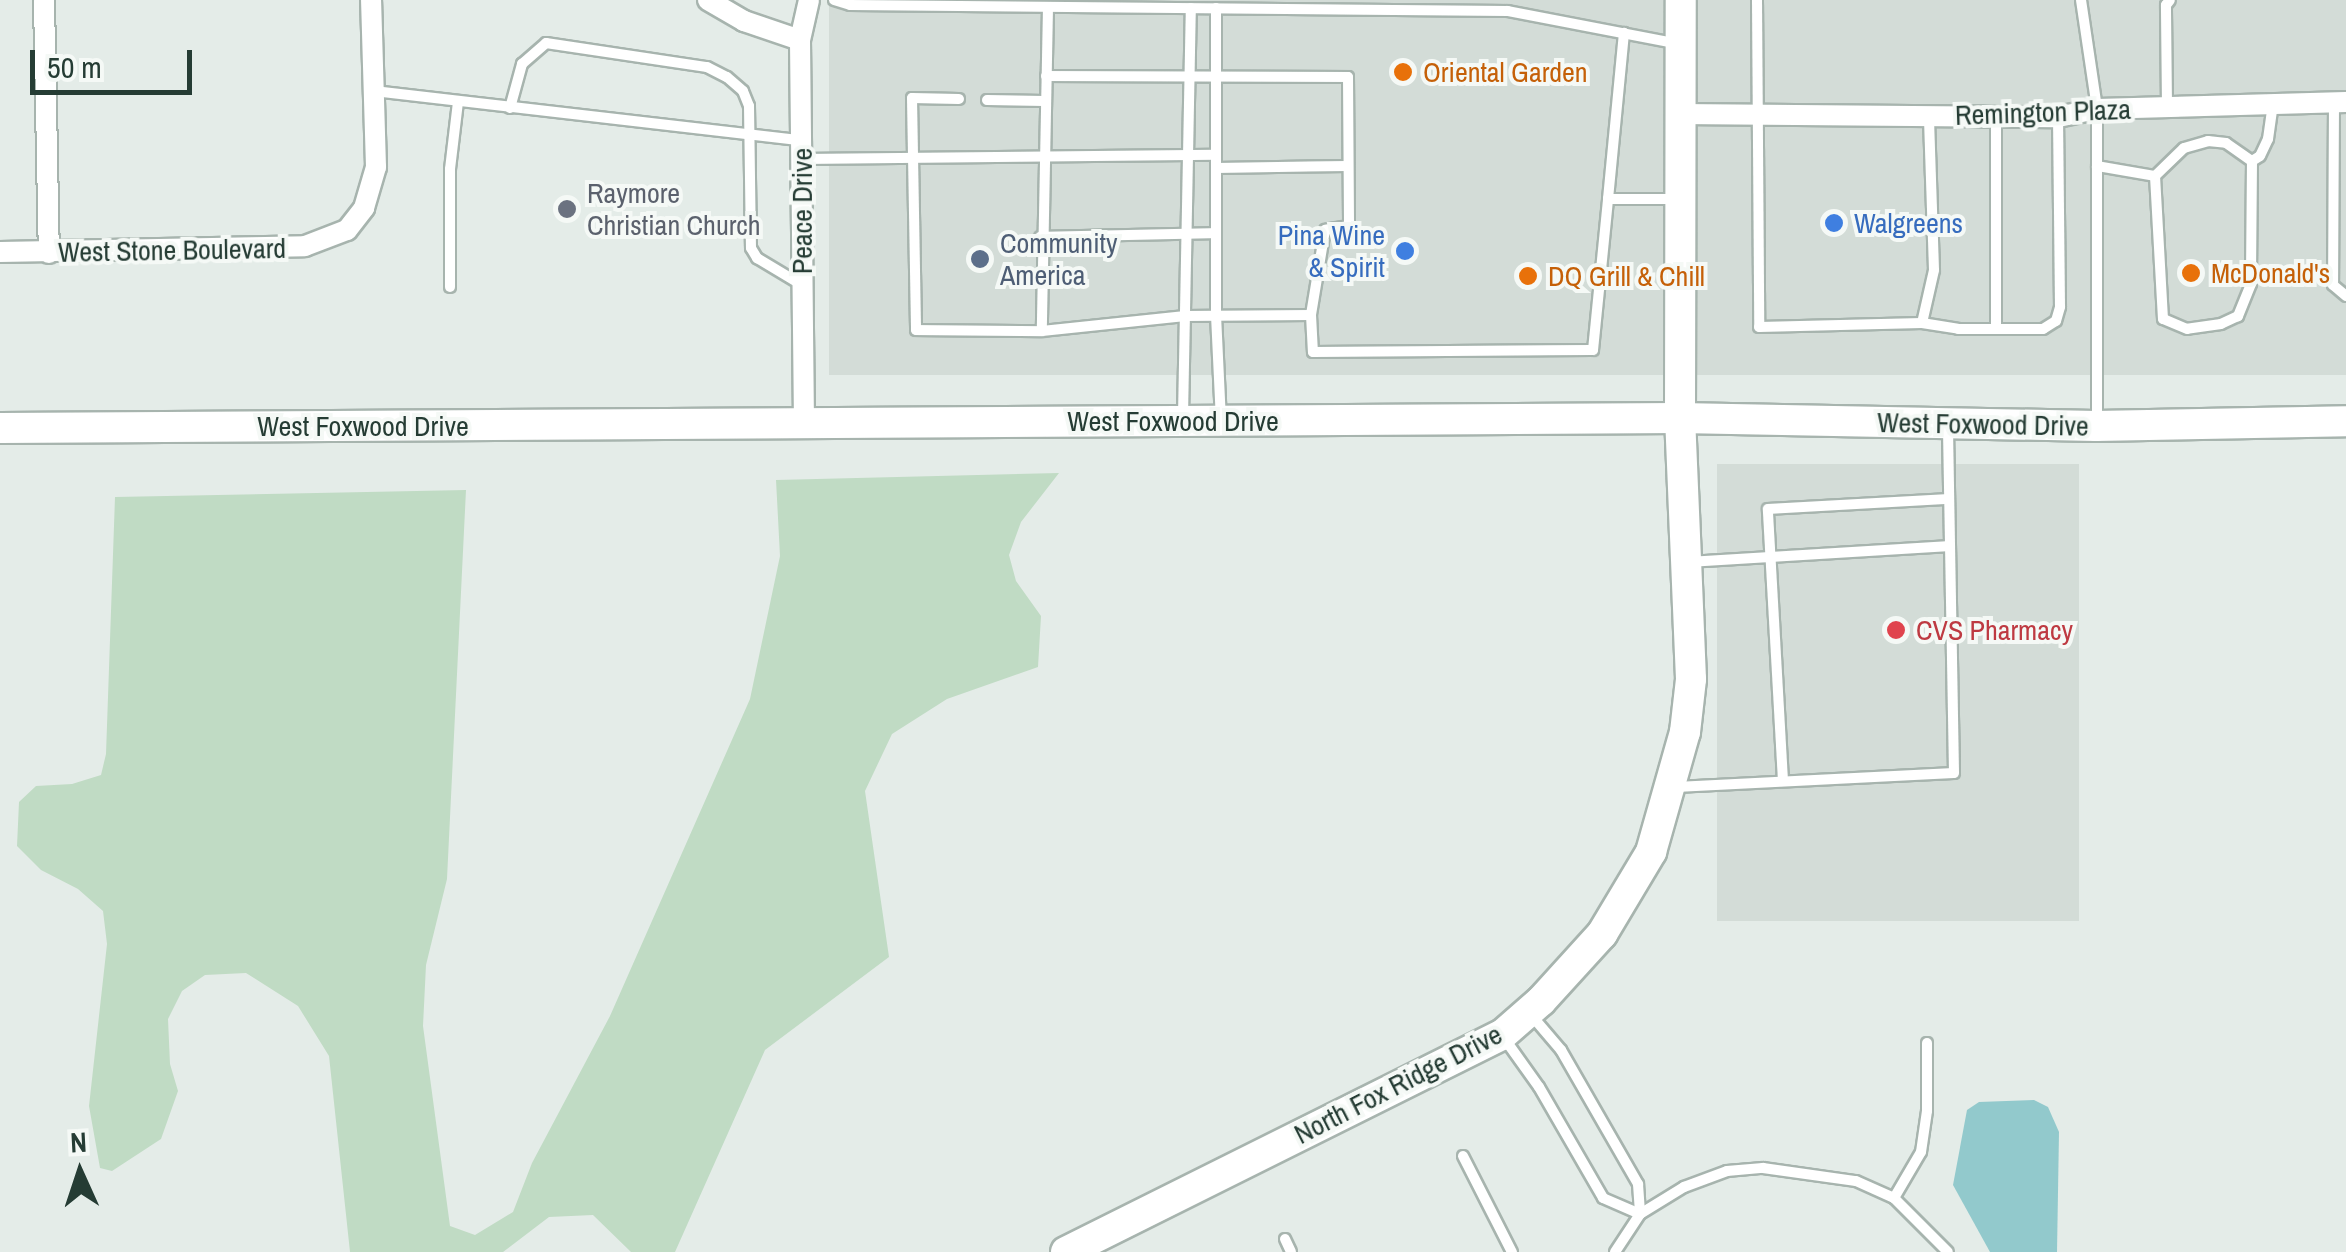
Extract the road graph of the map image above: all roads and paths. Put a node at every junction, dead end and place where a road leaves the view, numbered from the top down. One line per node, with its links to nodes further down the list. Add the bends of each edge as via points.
1 (44, 0): 50 (street)
2 (371, 0): 19 (street)
3 (708, 0): 14 (street)
4 (809, 0): 14 (street, Peace Drive)
5 (834, 0): 10 (lane)
6 (1680, 0): 15 (main road, North Fox Ridge Drive)
7 (1757, 0): 30 (lane)
8 (2081, 0): 28 (lane)
9 (2170, 0): 26 (lane)
10 (1048, 6): 11 (lane); 16 (lane)
11 (1191, 8): 12 (lane); 17 (lane)
12 (1216, 8): 13 (lane, via 1508,10); 18 (lane)
13 (1624, 33): 15 (lane); 44 (lane)
14 (800, 40): 35 (street, Peace Drive)
15 (1679, 44): 29 (main road, North Fox Ridge Drive)
16 (1046, 76): 17 (lane); 22 (lane)
17 (1193, 77): 18 (lane); 36 (lane)
18 (1216, 78): 40 (lane); 41 (lane, via 1348,77)
19 (374, 91): 23 (lane); 50 (street, West Stone Boulevard, via 372,186 364,208 340,233 304,246)
20 (960, 99): 38 (lane, via 912,98)
21 (987, 100): 22 (lane)
22 (1044, 101): 37 (lane)
23 (458, 102): 27 (lane); 52 (lane, via 450,169)
24 (2340, 103): 25 (street, Remington Plaza); 53 (lane, via 2333,286)
25 (2272, 104): 26 (street, Remington Plaza); 39 (lane, via 2268,139)
26 (2167, 107): 28 (street, Remington Plaza)
27 (510, 108): 34 (lane); 34 (lane, via 522,64 546,43 708,66 743,92)
28 (2097, 109): 33 (street, Remington Plaza); 42 (lane)
29 (1679, 114): 30 (street, Remington Plaza); 45 (main road, North Fox Ridge Drive)
30 (1757, 114): 31 (street, Remington Plaza); 57 (lane, via 1759,327)
31 (1929, 116): 32 (street, Remington Plaza); 57 (lane, via 1934,270)
32 (1996, 116): 33 (street, Remington Plaza); 58 (lane)
33 (2058, 117): 58 (lane, via 2056,321 2043,329)
34 (750, 134): 35 (lane); 51 (lane, via 751,248)
35 (802, 149): 38 (lane); 51 (street, Peace Drive)
36 (1191, 155): 37 (lane); 40 (lane); 47 (lane)
37 (1042, 157): 38 (lane); 48 (lane)
38 (911, 158): 59 (lane, via 916,330)
39 (2252, 161): 43 (lane, via 2226,142 2208,141 2184,148); 43 (lane, via 2252,284 2238,316 2221,324 2187,329 2163,319)
40 (1216, 162): 41 (lane); 46 (lane)
41 (1348, 166): 56 (lane, via 1348,226 1325,230)
42 (2097, 166): 43 (lane); 66 (lane)
43 (2156, 176)
44 (1608, 198): 45 (lane); 56 (lane, via 1593,350 1313,352)
45 (1679, 199): 60 (main road, North Fox Ridge Drive)
46 (1216, 233): 47 (lane); 54 (lane)
47 (1190, 234): 48 (lane); 55 (lane)
48 (1040, 237): 59 (lane)
49 (0, 252): 50 (street, West Stone Boulevard)
50 (49, 253)
51 (802, 286): 64 (street, Peace Drive)
52 (450, 287)
53 (2346, 296)
54 (1216, 315): 55 (lane); 56 (lane); 61 (lane)
55 (1185, 316): 59 (lane); 63 (lane)
56 (1312, 316)
57 (1922, 323): 58 (lane)
58 (1996, 329)
59 (1042, 331)
60 (1680, 418): 61 (main road, West Foxwood Drive); 65 (main road, West Foxwood Drive); 71 (main road, North Fox Ridge Drive)
61 (1222, 420): 63 (main road, West Foxwood Drive)
62 (2346, 420): 66 (main road, West Foxwood Drive)
63 (1183, 421): 64 (main road, West Foxwood Drive)
64 (804, 423): 67 (main road, West Foxwood Drive)
65 (1948, 423): 66 (main road, West Foxwood Drive); 68 (lane)
66 (2096, 426)
67 (0, 428)
68 (1950, 499): 69 (lane); 70 (lane, via 1768,509)
69 (1950, 546): 70 (lane); 72 (lane, via 1954,774)
70 (1770, 554): 71 (lane); 72 (lane)
71 (1688, 562): 73 (main road, North Fox Ridge Drive, via 1692,678)
72 (1783, 781): 73 (lane)
73 (1671, 787): 74 (main road, North Fox Ridge Drive, via 1651,852 1630,892 1602,934)
74 (1528, 1012): 75 (main road, North Fox Ridge Drive); 79 (lane, via 1561,1050 1638,1184)
75 (1502, 1035): 79 (lane, via 1604,1198); 81 (main road, North Fox Ridge Drive)
76 (1927, 1044): 78 (lane, via 1921,1152)
77 (1463, 1156): 83 (lane)
78 (1894, 1198): 79 (lane, via 1856,1182 1764,1168 1727,1171); 85 (lane)
79 (1640, 1214): 84 (lane)
80 (1285, 1239): 82 (lane)
81 (1066, 1252)
82 (1292, 1252)
83 (1512, 1252)
84 (1616, 1252)
85 (1948, 1252)

